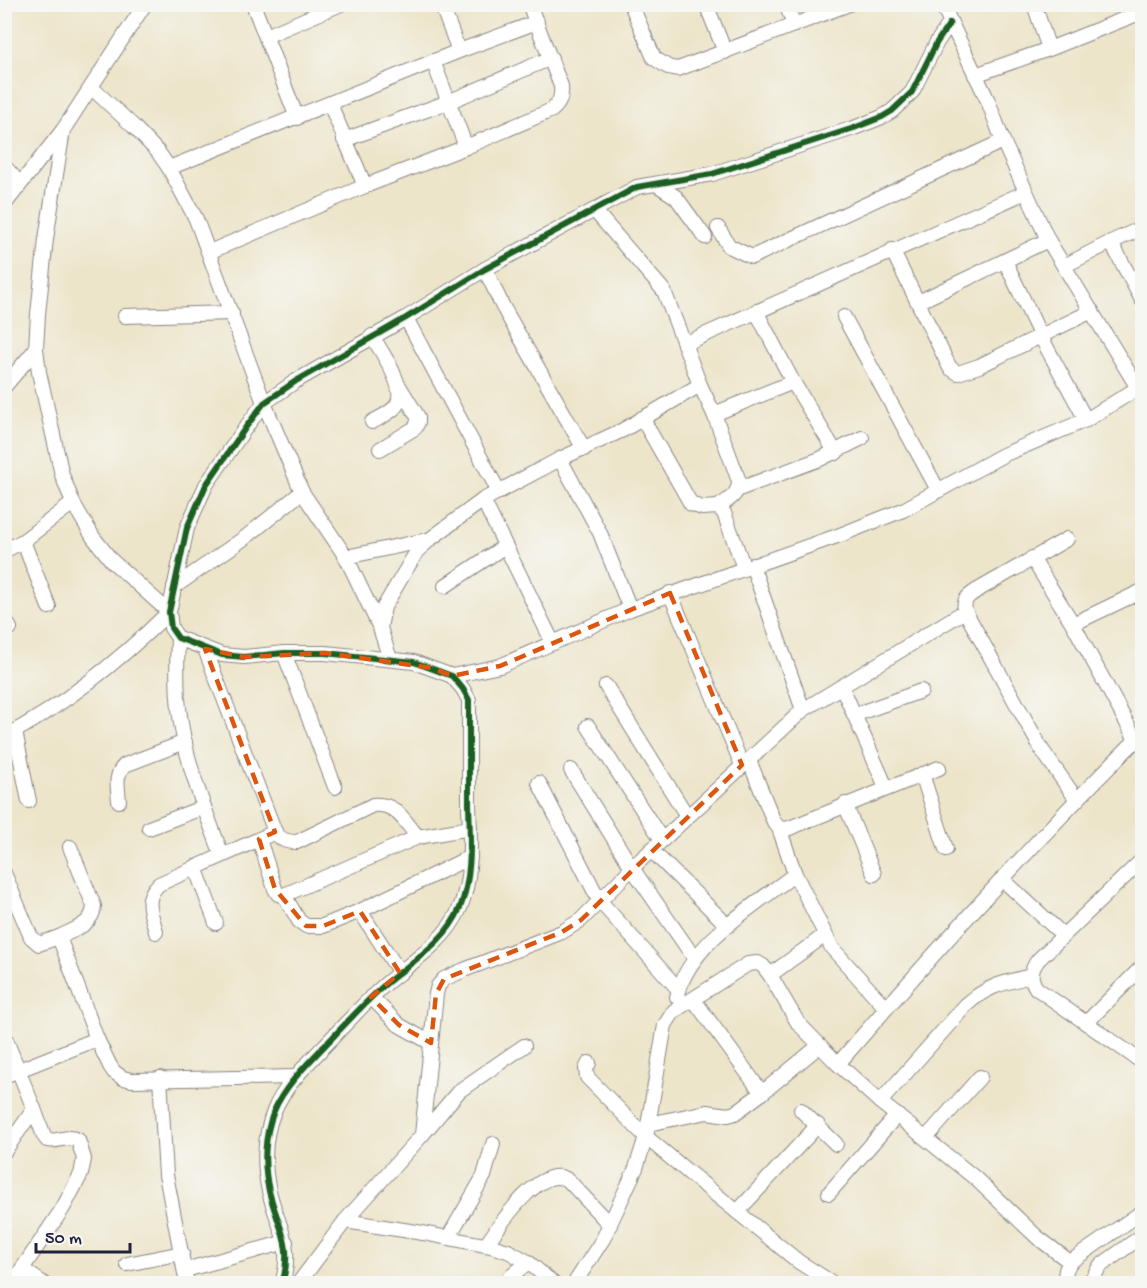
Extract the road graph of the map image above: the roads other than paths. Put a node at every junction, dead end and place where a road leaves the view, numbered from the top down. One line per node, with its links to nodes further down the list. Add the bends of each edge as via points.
1 (145, 4): 23 (street)
2 (253, 4): 16 (street)
3 (441, 4): 18 (street)
4 (530, 4): 13 (street)
5 (631, 4): 19 (street, via 654,58 660,63 678,69)
6 (706, 4): 19 (street)
7 (786, 4): 15 (street)
8 (849, 4): 15 (street)
9 (942, 4): 14 (street)
10 (1034, 4): 17 (street)
11 (335, 5): 16 (street)
12 (1143, 12): 17 (street)
13 (537, 22): 18 (street); 20 (street)
14 (950, 23): 22 (street); 34 (street, via 912,92 882,117 712,174)
15 (794, 25): 19 (street)
16 (266, 36): 26 (street)
17 (1050, 49): 22 (street)
18 (459, 51): 21 (street)
19 (725, 52)
20 (550, 58): 24 (street); 30 (street, via 561,86 558,104 544,114)
21 (433, 61): 24 (street); 25 (street)
22 (979, 81): 29 (street)
23 (92, 88): 27 (street); 32 (street, via 133,126)
24 (448, 102): 28 (street); 30 (street)
25 (330, 104): 26 (street); 28 (street)
26 (297, 118): 32 (street)
27 (63, 130): 33 (street); 60 (street, via 46,239)
28 (344, 140): 35 (street)
29 (1003, 141): 36 (street); 39 (street, via 752,257 729,246)
30 (466, 147): 35 (street)
31 (4, 166): 33 (street)
32 (169, 168): 45 (street)
33 (20, 184): 37 (street)
34 (656, 184): 38 (street, via 637,187); 41 (street, via 676,197)
35 (364, 186): 45 (street)
36 (1026, 192): 42 (street); 44 (street)
37 (4, 205)
38 (596, 211): 48 (street); 59 (street, via 664,291)
39 (718, 228)
40 (1143, 228): 43 (street)
41 (705, 237)
42 (1048, 240): 46 (street); 47 (street)
43 (1111, 242): 47 (street); 49 (street)
44 (892, 250): 50 (street); 51 (street)
45 (209, 252): 53 (street)
46 (1005, 261): 50 (street); 58 (street)
47 (1064, 266): 52 (street)
48 (485, 269): 56 (street); 73 (street)
49 (1141, 293)
50 (918, 302): 58 (street, via 950,368 958,374)
51 (756, 311): 59 (street); 61 (street)
52 (1092, 311): 58 (street); 64 (street)
53 (232, 313): 54 (street); 66 (street)
54 (125, 316)
55 (844, 317): 77 (street)
56 (406, 318): 57 (street); 79 (street)
57 (372, 336): 63 (street); 66 (street)
58 (1041, 337): 69 (street)
59 (684, 344): 62 (street)
60 (36, 349): 65 (street); 81 (street, via 62,476)
61 (793, 382): 67 (street); 74 (street)
62 (700, 385): 67 (street); 68 (street)
63 (399, 386): 70 (street, via 396,406); 72 (street, via 418,422 415,428)
64 (1140, 386): 69 (street)
65 (4, 387)
66 (264, 403): 78 (street); 92 (street, via 206,485 187,528)
67 (714, 414): 76 (street)
68 (642, 418): 73 (street); 82 (street, via 691,504)
69 (1086, 420): 77 (street, via 1003,454)
70 (372, 422)
71 (862, 438): 74 (street)
72 (380, 449)
73 (584, 449): 75 (street)
74 (836, 453): 76 (street)
75 (560, 459): 79 (street); 96 (street, via 600,533)
76 (739, 489): 82 (street)
77 (938, 490): 90 (street, via 872,523)
78 (302, 492): 88 (street); 92 (street)
79 (499, 492): 80 (street)
80 (483, 500): 84 (street); 86 (street)
81 (73, 503): 85 (street); 98 (street, via 112,561)
82 (718, 507): 90 (street)
83 (1067, 539): 89 (street)
84 (429, 540): 88 (street); 100 (street, via 417,550 384,607)
85 (22, 541): 87 (street); 95 (street)
86 (505, 546): 91 (street); 102 (street)
87 (4, 551)
88 (346, 557): 100 (street)
89 (1032, 558): 97 (street, via 967,597); 99 (street)
90 (748, 566): 94 (street); 110 (street)
91 (445, 586)
92 (174, 587): 98 (street)
93 (1143, 591): 99 (street)
94 (670, 593): 96 (street); 116 (street)
95 (50, 607)
96 (630, 609): 102 (street)
97 (965, 611): 108 (street); 123 (street, via 1042,750)
98 (169, 612): 101 (street); 113 (street, via 108,666)
99 (1073, 624): 114 (street)
100 (380, 628): 105 (street)
101 (177, 638): 103 (street); 115 (street, via 178,706)
102 (553, 643): 106 (street, via 500,666)
103 (205, 649): 104 (street, via 244,657); 132 (street)
104 (284, 652): 105 (street); 121 (street)
105 (390, 659): 106 (street)
106 (452, 676): 130 (street, via 469,700)
107 (606, 686): 128 (street)
108 (842, 687): 110 (street); 111 (street)
109 (921, 691): 111 (street)
110 (803, 710): 116 (street)
111 (854, 715): 122 (street)
112 (588, 726): 135 (street)
113 (10, 734): 124 (street)
114 (1139, 737): 123 (street)
115 (185, 742): 125 (street, via 120,769); 127 (street)
116 (746, 763): 128 (street); 131 (street)
117 (939, 768): 119 (street)
118 (571, 770): 143 (street)
119 (922, 774): 122 (street); 137 (street)
120 (539, 783): 149 (street)
121 (335, 787)
122 (886, 787): 126 (street)
123 (1077, 800): 147 (street)
124 (29, 801)
125 (119, 801)
126 (845, 804): 131 (street, via 787,829); 146 (street)
127 (204, 807): 129 (street); 139 (street)
128 (687, 816): 135 (street)
129 (149, 828)
130 (470, 828): 133 (street); 140 (street)
131 (779, 828): 145 (street)
132 (275, 832): 133 (street, via 280,839 297,842 373,805 383,804 395,810); 134 (street)
133 (417, 837): 148 (street)
134 (259, 839): 139 (street); 148 (street, via 275,890)
135 (662, 840): 138 (street)
136 (70, 847): 156 (street, via 94,906 84,925)
137 (946, 849)
138 (651, 850): 143 (street); 152 (street)
139 (222, 855): 142 (street)
140 (471, 857): 150 (street); 159 (street, via 459,909 444,933)
141 (1143, 860): 155 (street)
142 (195, 867): 151 (street); 153 (street, via 151,891 148,901)
143 (632, 868): 149 (street); 157 (street)
144 (4, 873): 156 (street, via 31,937 39,944)
145 (795, 874): 152 (street); 154 (street)
146 (874, 874)
147 (1002, 879): 155 (street); 165 (street)
148 (284, 895): 150 (street, via 306,926 323,926)
149 (598, 900): 162 (street); 170 (street, via 581,920 562,932 444,980 436,994)
150 (360, 911): 159 (street)
151 (216, 923)
152 (728, 926): 157 (street)
153 (156, 932)
154 (825, 935): 160 (street); 165 (street, via 843,962)
155 (1063, 935): 161 (street, via 1038,960)
156 (59, 938): 169 (street)
157 (695, 958): 162 (street)
158 (1143, 967): 167 (street)
159 (400, 973): 163 (street)
160 (770, 975): 164 (street, via 758,963 748,964); 172 (street, via 798,1023)
161 (1031, 976): 167 (street, via 1036,988); 182 (street, via 979,993)
162 (679, 990): 166 (street)
163 (371, 997): 170 (street, via 399,1025); 178 (street)
164 (694, 1000): 166 (street); 181 (street)
165 (886, 1008): 175 (street)
166 (674, 1011): 187 (street, via 662,1037)
167 (1086, 1023): 173 (street)
168 (4, 1035): 176 (street)
169 (97, 1039): 176 (street); 180 (street, via 114,1072 123,1078)
170 (431, 1043): 188 (street)
171 (524, 1046): 188 (street, via 459,1091)
172 (819, 1046): 175 (street); 181 (street)
173 (1143, 1062)
174 (589, 1063): 187 (street, via 587,1077)
175 (838, 1064): 182 (street)
176 (20, 1070): 177 (street); 183 (street)
177 (4, 1076)
178 (296, 1077): 180 (street); 201 (street, via 274,1110 265,1158 269,1191)
179 (980, 1077): 189 (street)
180 (160, 1078): 204 (street, via 166,1175)
181 (762, 1093): 187 (street, via 735,1113 707,1112)
182 (880, 1102): 185 (street)
183 (34, 1109): 192 (street); 208 (street, via 47,1140 78,1140 84,1160 63,1209)
184 (801, 1110): 186 (street)
185 (897, 1115): 189 (street); 193 (street)
186 (818, 1125): 191 (street); 194 (street)
187 (647, 1130): 194 (street); 198 (street, via 629,1185)
188 (422, 1135): 196 (street)
189 (926, 1138): 206 (street, via 975,1178 1036,1237)
190 (493, 1144): 200 (street, via 484,1176)
191 (836, 1144)
192 (4, 1152)
193 (829, 1193)
194 (737, 1212): 217 (street, via 799,1262)
195 (1143, 1212): 197 (street)
196 (345, 1221): 200 (street); 213 (street)
197 (1126, 1224): 203 (street); 206 (street)
198 (610, 1225): 202 (street, via 569,1180 552,1176 522,1197); 216 (street)
199 (1143, 1236): 203 (street)
200 (448, 1238): 202 (street)
201 (286, 1242): 209 (street); 212 (street)
202 (486, 1245): 205 (street)
203 (1128, 1247): 219 (street, via 1100,1266)
204 (182, 1253): 207 (street); 209 (street)
205 (528, 1262): 214 (street); 215 (street)
206 (1070, 1262): 218 (street)
207 (127, 1264)
208 (22, 1269): 210 (street); 211 (street)
209 (186, 1277)
210 (12, 1284)
211 (44, 1284)
212 (282, 1284)
213 (298, 1284)
214 (502, 1284)
215 (554, 1284)
216 (574, 1284)
217 (834, 1284)
218 (1064, 1284)
219 (1089, 1284)

